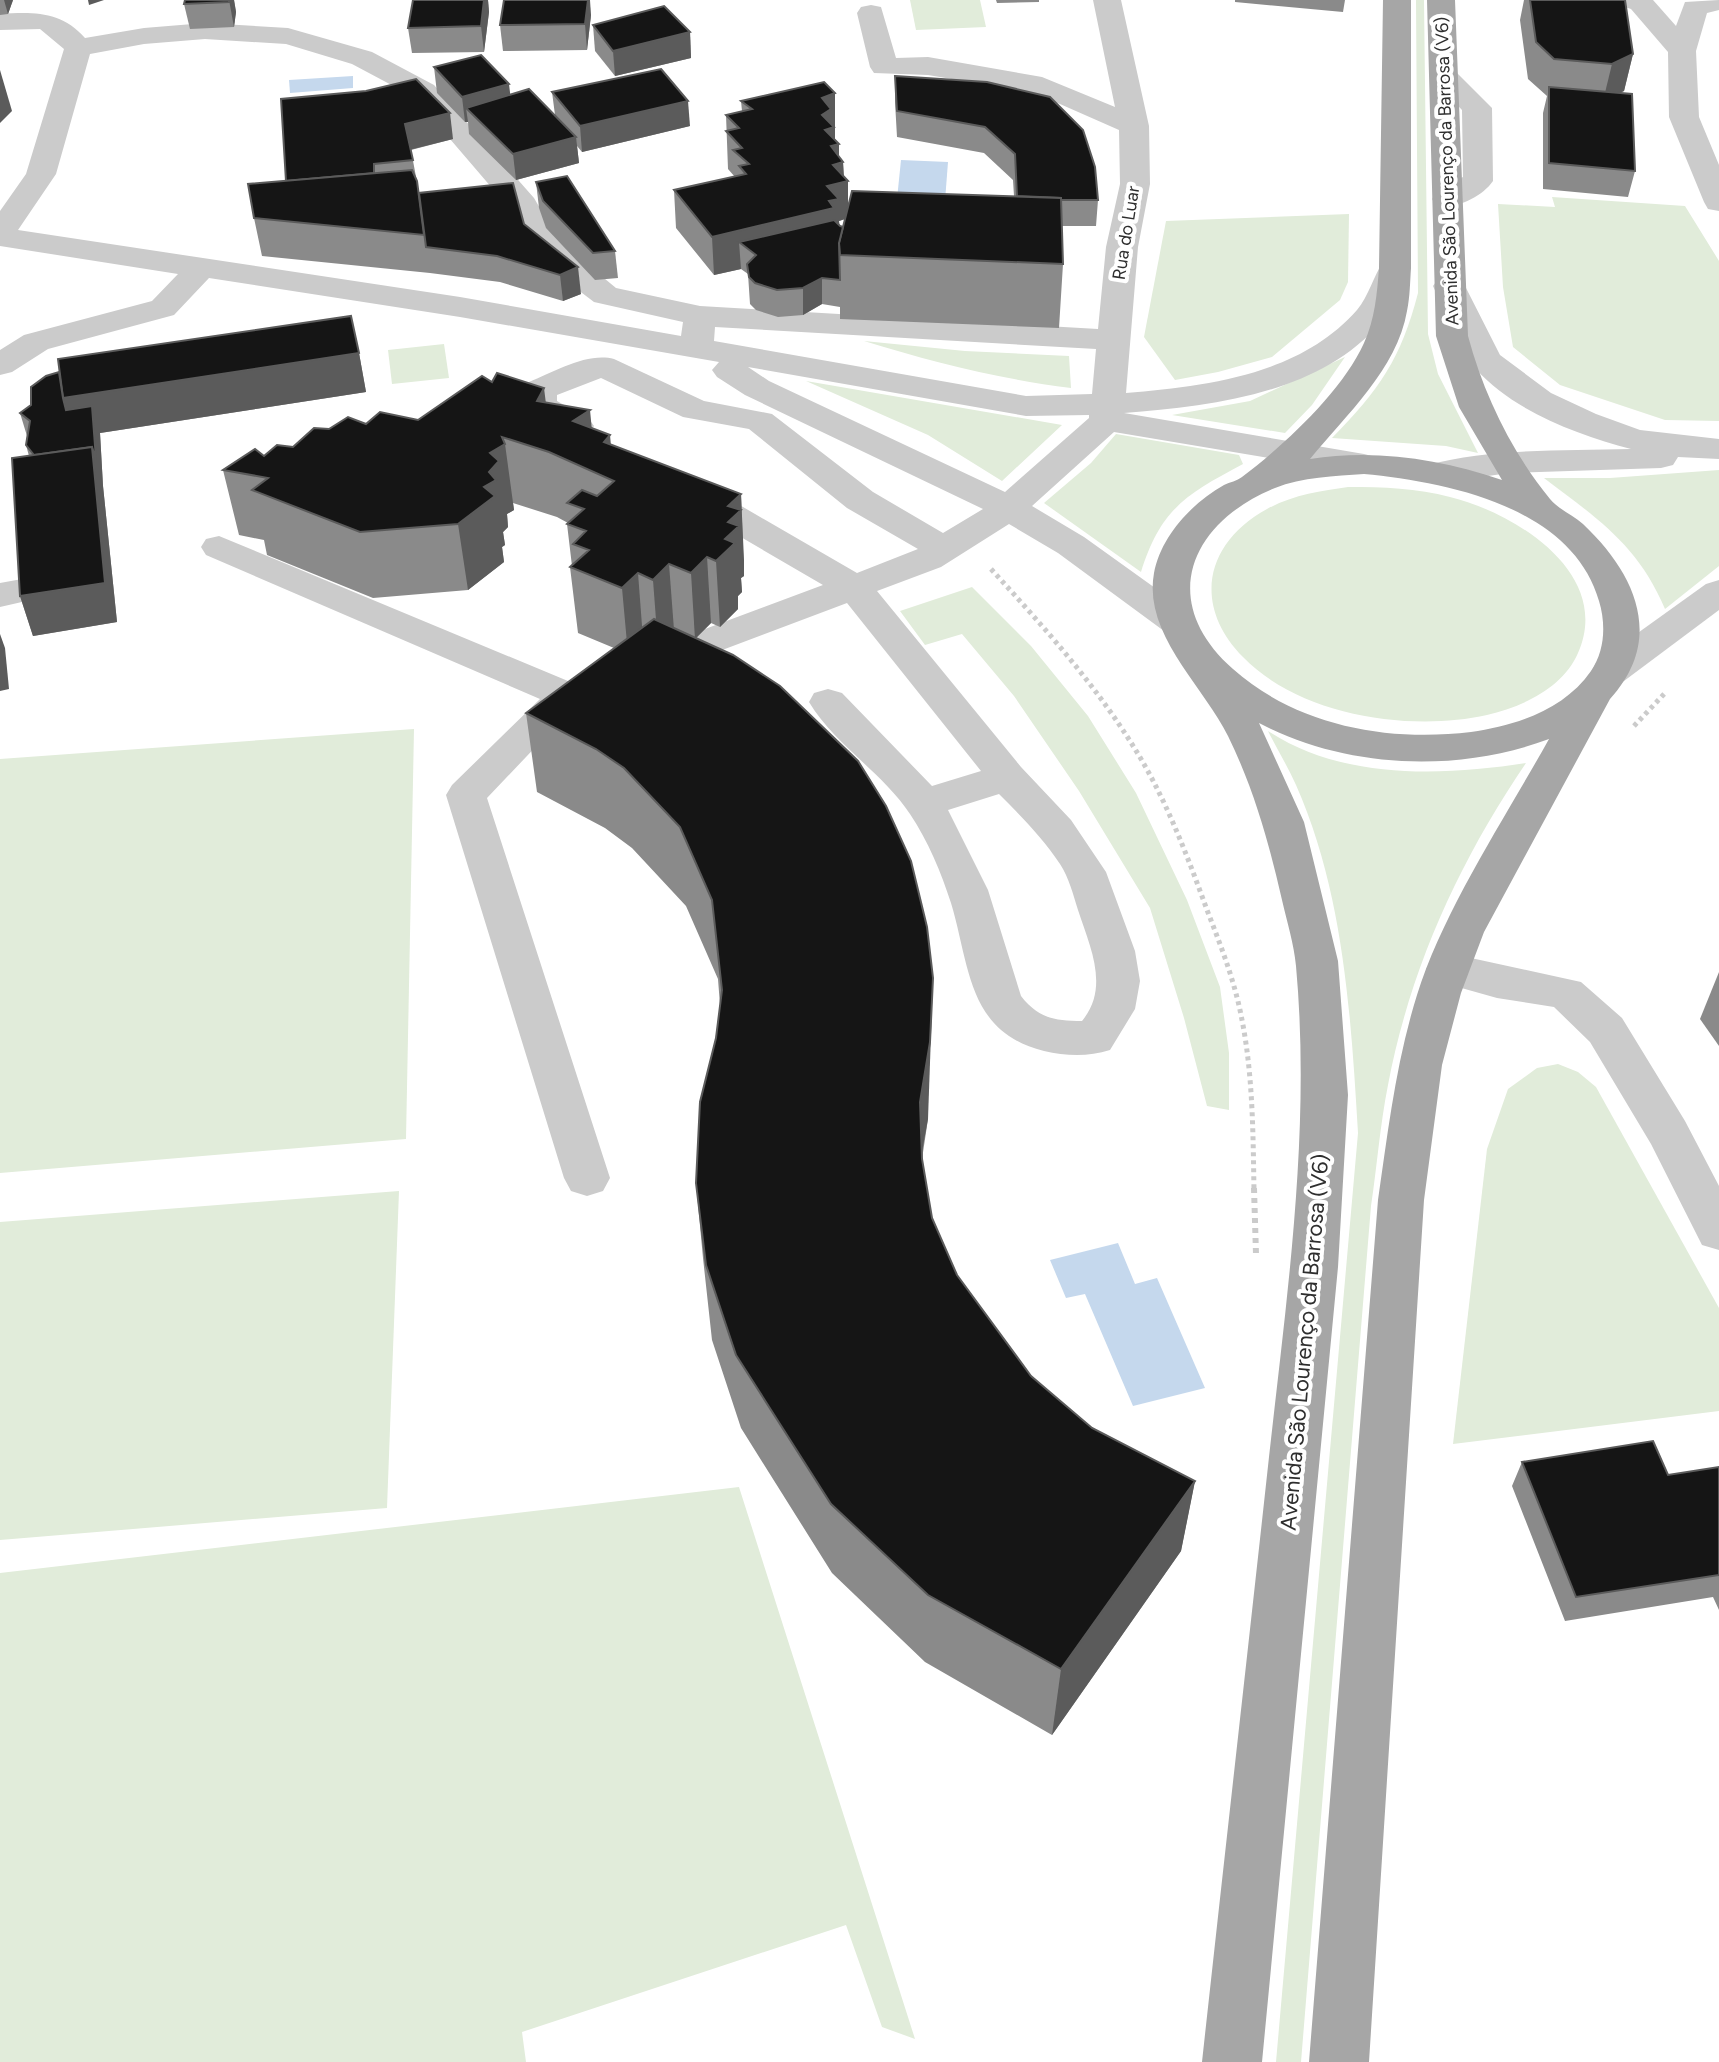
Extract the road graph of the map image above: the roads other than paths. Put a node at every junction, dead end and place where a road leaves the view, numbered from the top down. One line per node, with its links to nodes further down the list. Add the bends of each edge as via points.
1 (1107, 0): 10 (street, Rua do Luar)
2 (1397, 0): 14 (main road, Avenida São Lourenço da Barrosa (V6))
3 (1441, 0): 15 (main road, Avenida São Lourenço da Barrosa (V6))
4 (1636, 2): 5 (street); 9 (street)
5 (1707, 5): 9 (street)
6 (871, 13): 10 (street, via 885,78 928,66 1042,86)
7 (0, 22): 8 (street, via 41,20 62,27)
8 (78, 48): 12 (street, via 41,174); 16 (street, via 205,31 288,36 362,58 424,91 523,205 546,246 572,270 605,295)
9 (1682, 51): 11 (street, via 1684,117)
10 (1134, 126): 17 (street, Rua do Luar, via 1135,184 1122,247)
11 (1719, 202)
12 (0, 235): 13 (street)
13 (202, 267): 16 (street, via 564,324); 18 (street, via 163,308 36,342)
14 (1395, 268): 20 (street, via 1371,315 1341,344 1306,362 1255,383); 23 (main road, Avenida São Lourenço da Barrosa (V6), via 1391,312 1380,345 1359,379)
15 (1449, 286): 22 (street, via 1486,360 1507,380 1607,430 1646,443); 24 (main road, Avenida São Lourenço da Barrosa (V6), via 1460,372 1473,408)
16 (698, 333): 17 (street); 19 (street); 20 (street, via 1026,406)
17 (1114, 340): 20 (street, Rua do Luar)
18 (0, 365)
19 (759, 405): 21 (street, via 695,410 602,366 541,389 539,405); 29 (street, via 815,413); 32 (street, via 860,500)
20 (1108, 413): 23 (street); 29 (street)
21 (608, 444)
22 (1719, 451): 24 (street)
23 (1297, 452): 25 (street); 28 (main road, Avenida São Lourenço da Barrosa (V6))
24 (1509, 463): 26 (street); 30 (main road, Avenida São Lourenço da Barrosa (V6))
25 (1364, 464): 26 (main road, Avenida São Lourenço da Barrosa (V6)); 28 (main road, Avenida São Lourenço da Barrosa (V6), via 1294,472)
26 (1439, 472): 30 (main road, Avenida São Lourenço da Barrosa (V6), via 1497,490)
27 (663, 476): 33 (street)
28 (1234, 494): 35 (main road, Avenida São Lourenço da Barrosa (V6), via 1210,510 1178,550 1170,597)
29 (1009, 508): 32 (street); 35 (street, via 1071,545)
30 (1540, 511): 36 (main road, Avenida São Lourenço da Barrosa (V6), via 1590,551 1618,599 1623,623 1620,648)
31 (219, 547): 37 (street)
32 (944, 549): 33 (street)
33 (854, 587): 37 (street); 39 (street)
34 (1719, 592): 36 (street)
35 (1184, 635): 36 (main road, via 1211,671 1269,712 1345,739 1386,747 1468,747 1507,740 1571,712); 44 (main road, Avenida São Lourenço da Barrosa (V6), via 1246,733 1284,822 1317,961 1325,1095 1314,1267)
36 (1602, 682): 41 (main road, Avenida São Lourenço da Barrosa (V6), via 1463,932)
37 (595, 684): 42 (street, via 466,795)
38 (828, 702): 40 (street)
39 (1007, 777): 40 (street); 40 (street, via 1051,822 1084,868 1118,960 1112,1018 1094,1038 1061,1040 1025,1029 998,1002 972,903 952,851)
40 (924, 803)
41 (1448, 969): 43 (street, via 1566,993 1606,1030); 45 (main road, Avenida São Lourenço da Barrosa (V6), via 1420,1065 1401,1200)
42 (587, 1178)
43 (1719, 1231)
44 (1231, 2054)
45 (1339, 2062)

